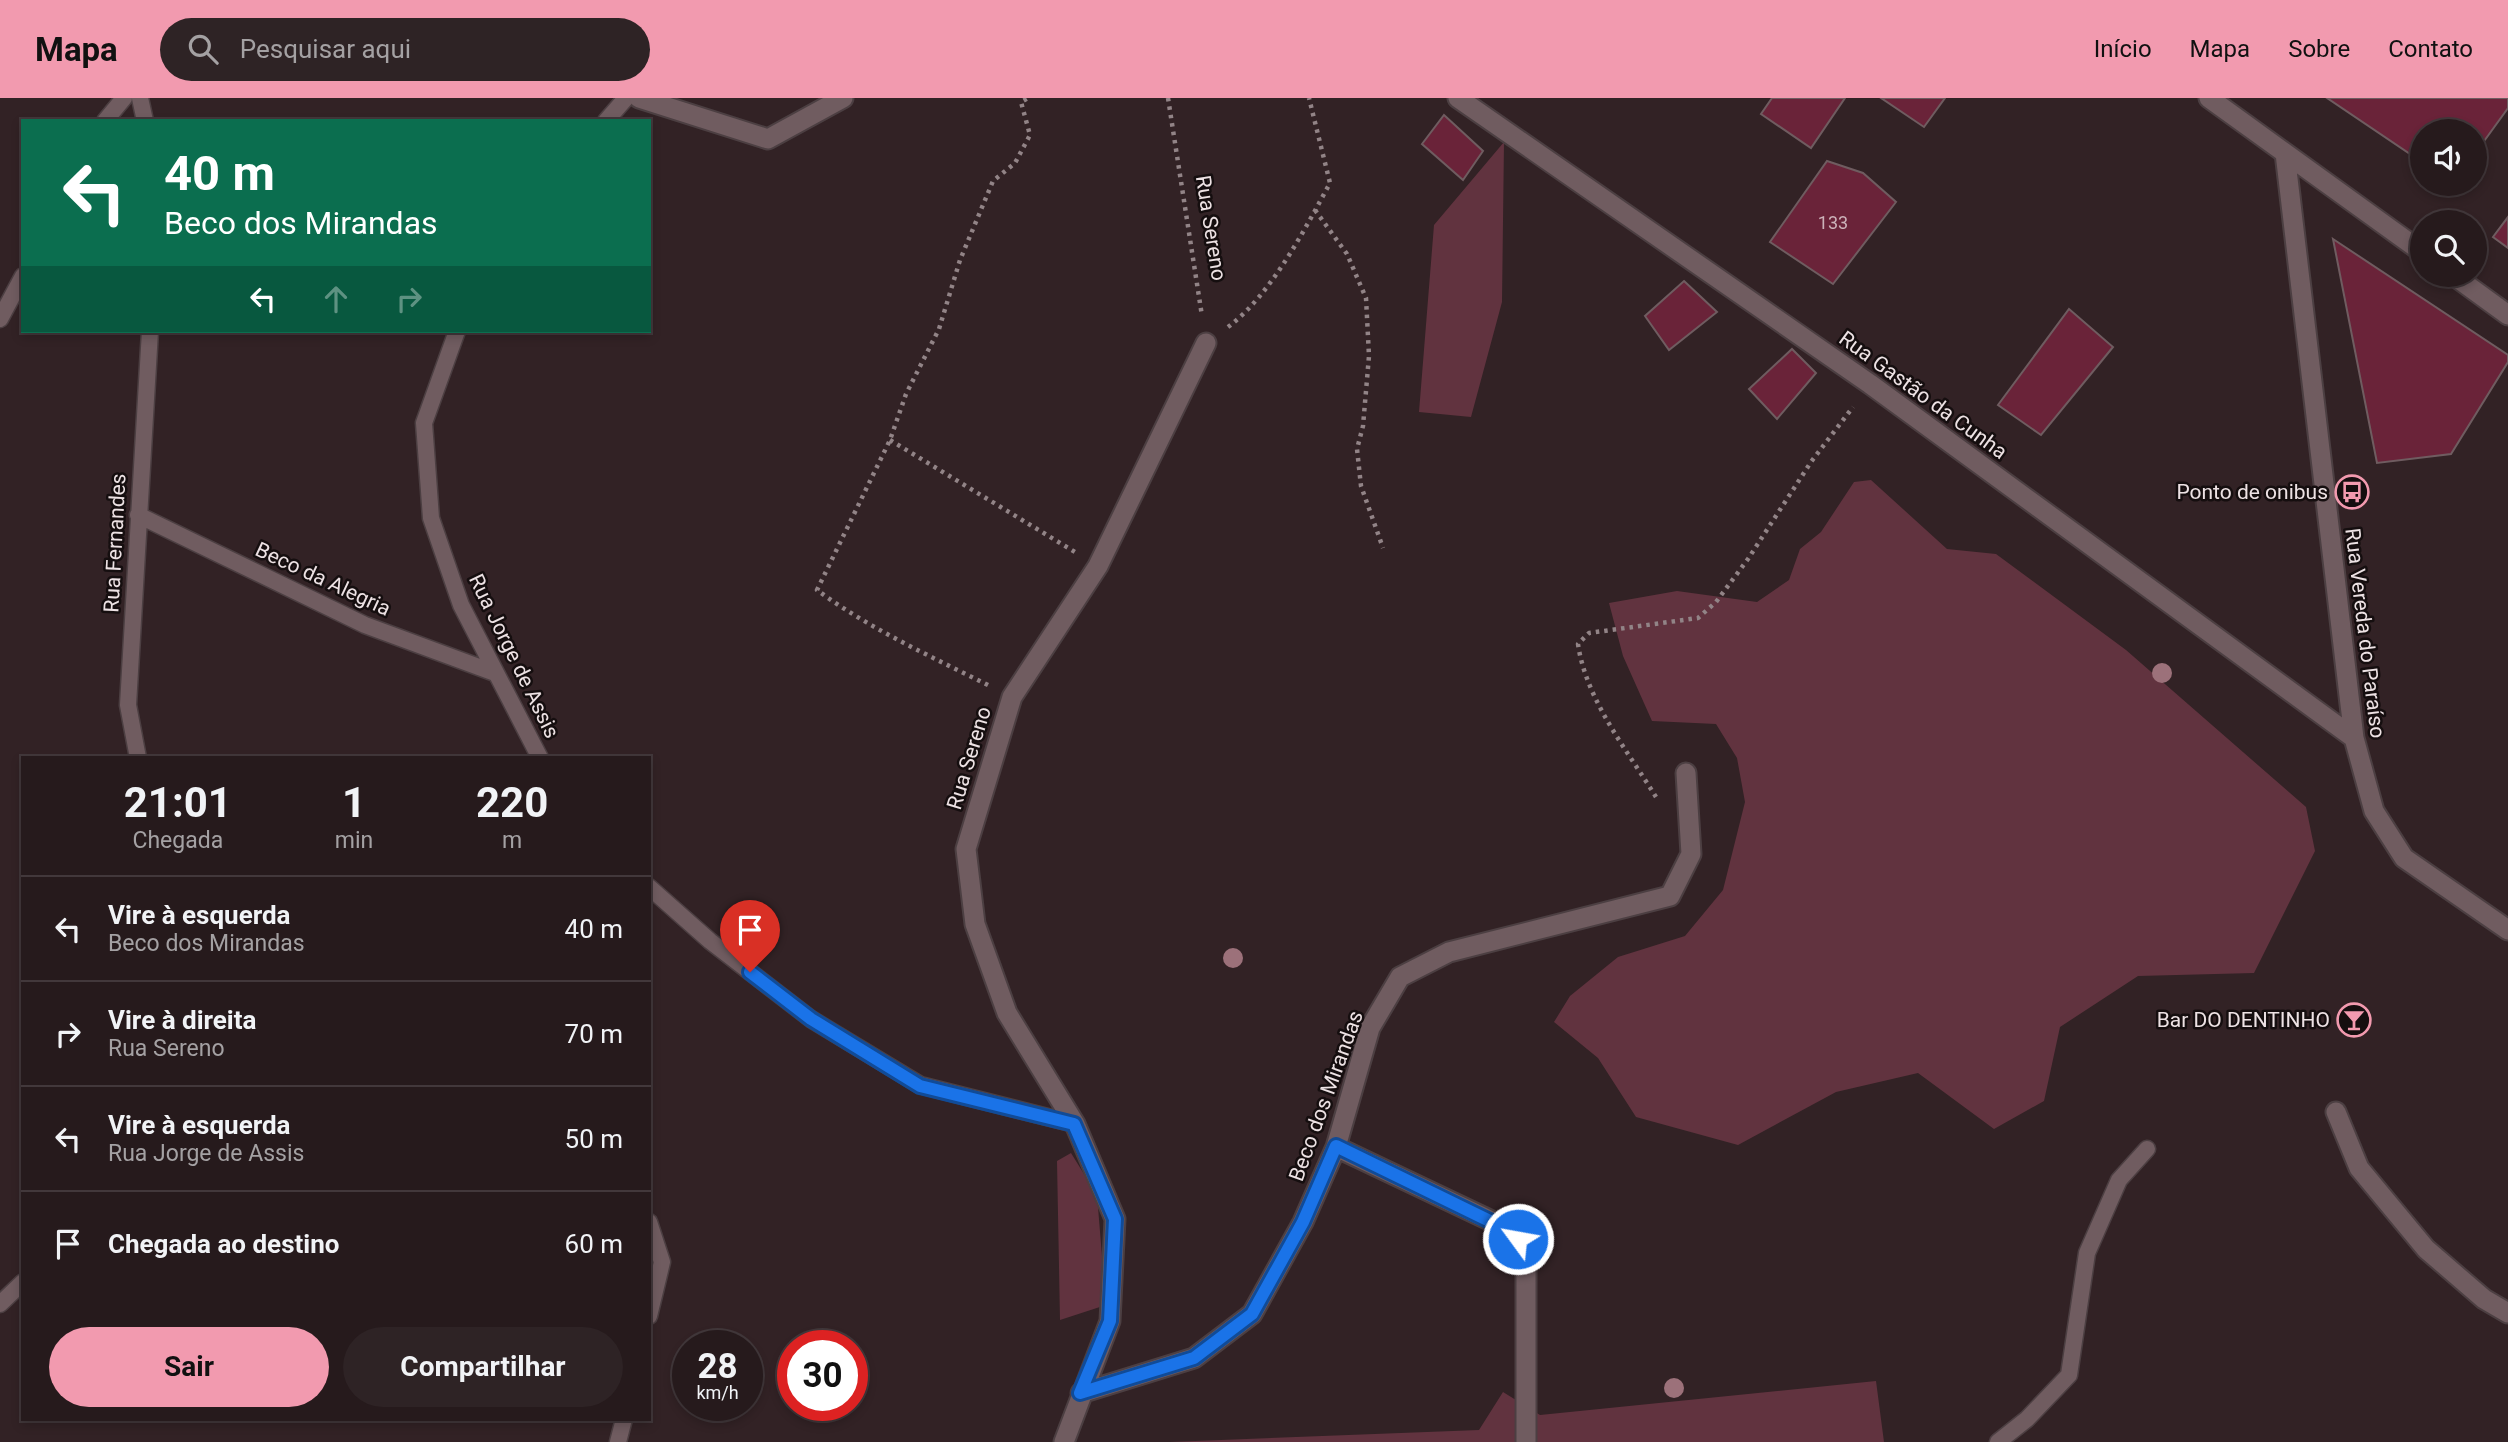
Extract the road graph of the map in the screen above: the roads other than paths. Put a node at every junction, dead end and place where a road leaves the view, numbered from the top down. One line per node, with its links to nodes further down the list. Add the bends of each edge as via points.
1 (124, 98): 8 (lane)
2 (140, 98): 9 (lane)
3 (626, 98): 10 (lane)
4 (639, 98): 5 (street, via 768,139)
5 (843, 98)
6 (1458, 98): 22 (street, Rua Gastão da Cunha, via 1870,384)
7 (2208, 98): 11 (street)
8 (107, 119)
9 (145, 119)
10 (608, 119)
11 (2285, 153): 12 (street); 22 (street, Rua Vereda do Paraíso)
12 (2410, 243)
13 (21, 280): 16 (lane)
14 (2470, 287): 15 (street)
15 (2508, 315)
16 (0, 319)
17 (150, 333): 20 (lane, Rua Fernandes)
18 (456, 333): 21 (lane, Rua Jorge de Assis, via 424,423 431,518 461,605)
19 (1206, 343): 29 (street, Rua Sereno, via 1098,566 1012,697 966,849 975,924 1007,1013)
20 (138, 515): 21 (lane, Beco da Alegria, via 365,625); 23 (lane, Rua Fernandes, via 128,705)
21 (495, 673): 24 (lane, Rua Jorge de Assis)
22 (2354, 738): 27 (street, Rua Vereda do Paraíso, via 2374,811 2404,858)
23 (138, 756)
24 (539, 756)
25 (1686, 773): 30 (street, Beco dos Mirandas, via 1691,854 1670,896 1449,952 1400,977 1370,1028)
26 (651, 889): 29 (lane, via 811,1019 920,1086)
27 (2508, 930)
28 (2336, 1112): 36 (street, via 2359,1168 2426,1249 2484,1299)
29 (1074, 1124): 37 (street, Rua Sereno, via 1115,1219 1110,1321)
30 (1336, 1146): 37 (street, Beco dos Mirandas, via 1303,1222 1252,1314 1194,1358); 41 (street, via 1518,1239 1525,1257)
31 (2147, 1149): 42 (lane, via 2119,1180 2087,1253 2069,1375)
32 (651, 1228): 35 (lane, via 662,1262)
33 (21, 1284): 34 (lane)
34 (0, 1304)
35 (651, 1308)
36 (2508, 1313)
37 (1080, 1393): 40 (street, Rua Sereno)
38 (623, 1421): 39 (lane)
39 (618, 1442)
40 (1064, 1442)
41 (1526, 1442)
42 (1998, 1442)

